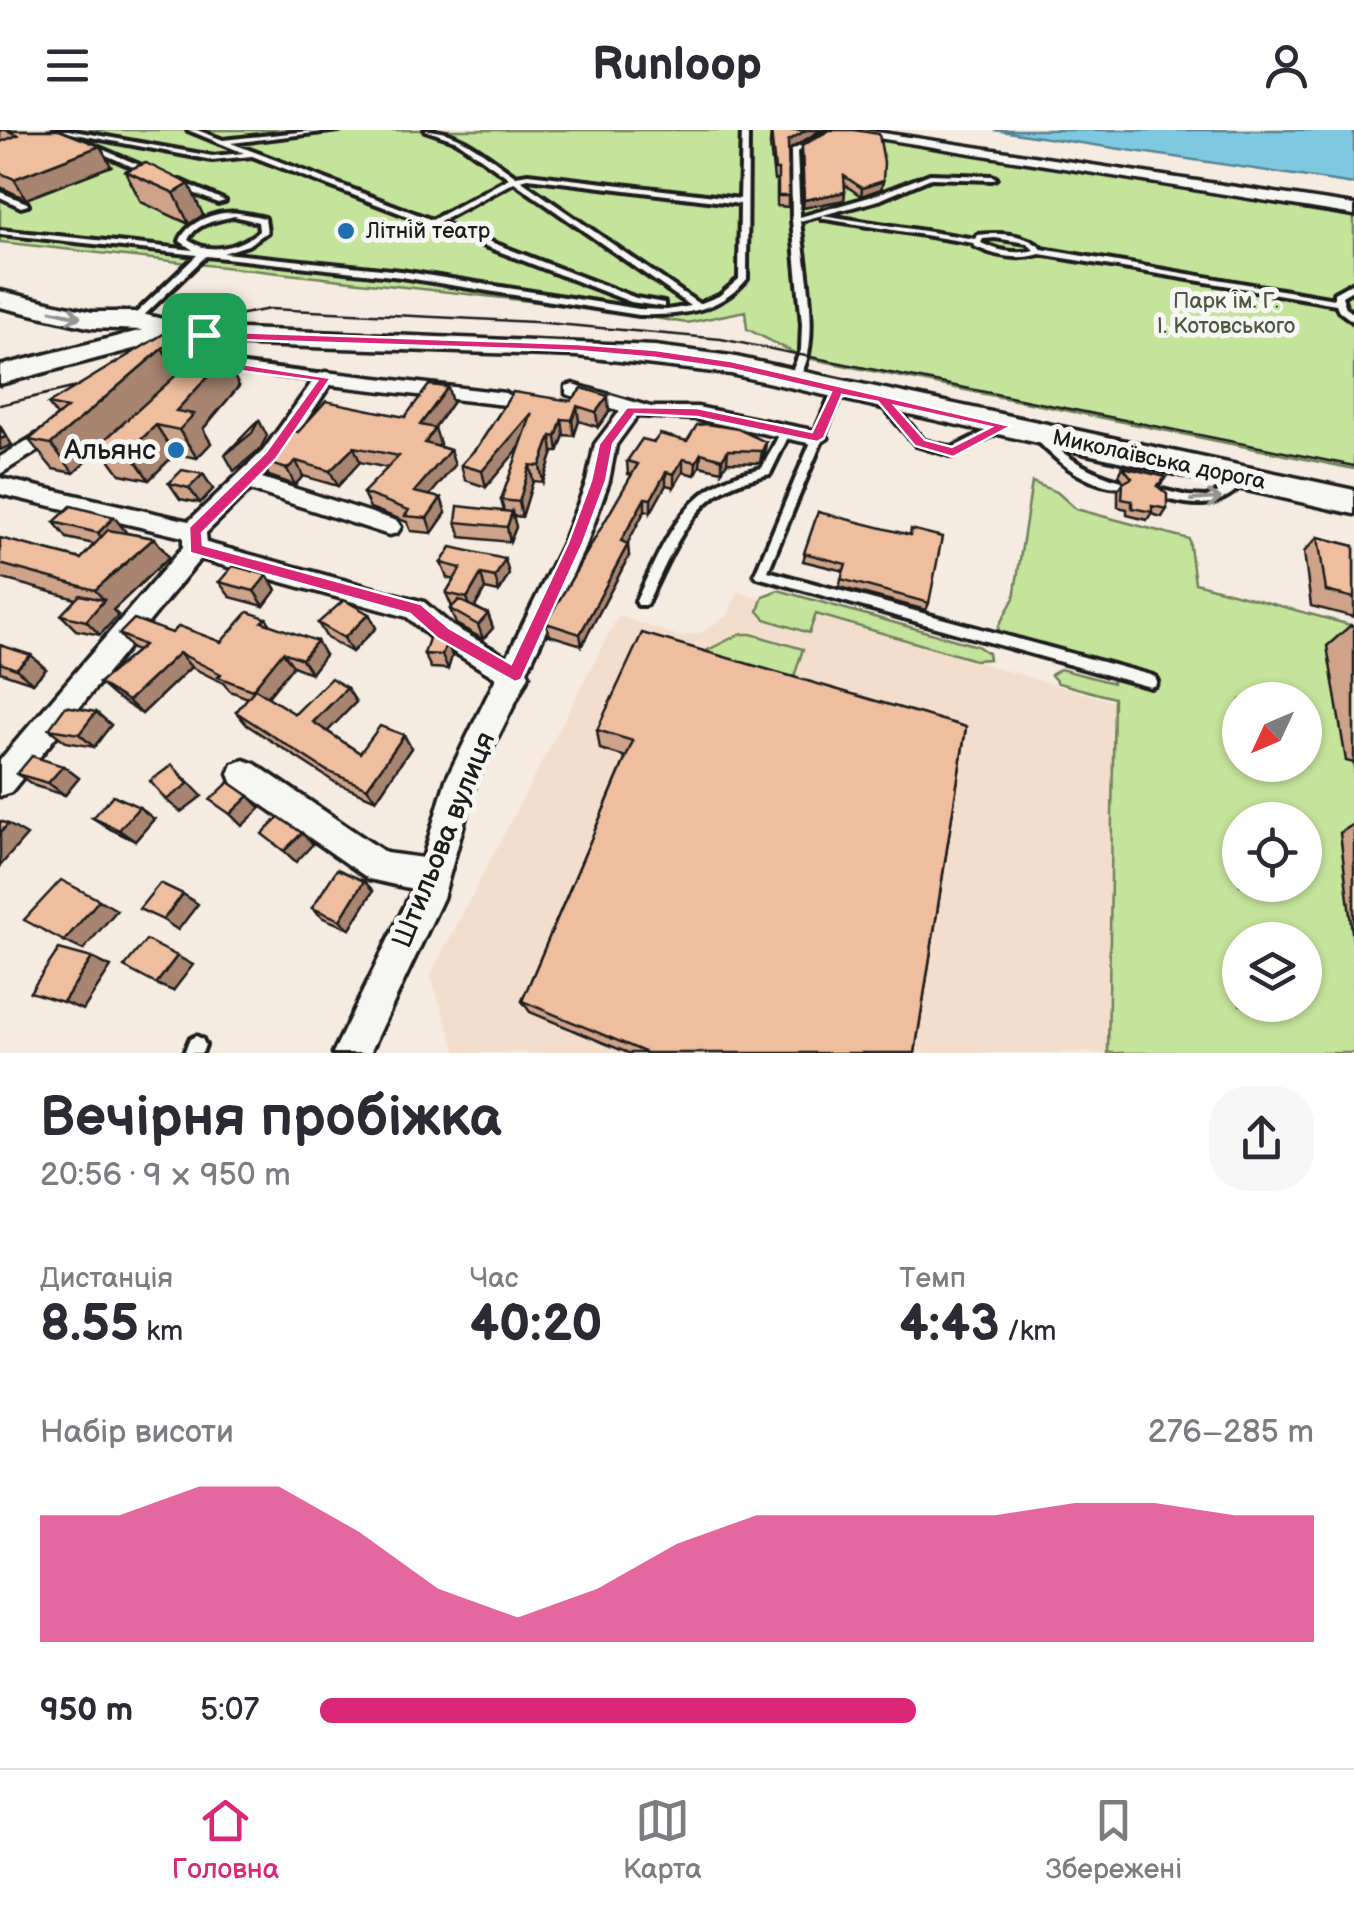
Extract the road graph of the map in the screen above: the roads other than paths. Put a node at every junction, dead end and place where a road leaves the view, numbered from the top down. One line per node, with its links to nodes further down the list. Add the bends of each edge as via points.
1 (55, 130): 10 (lane, via 212,158); 14 (lane)
2 (191, 130): 9 (lane)
3 (229, 130): 9 (lane)
4 (251, 130): 9 (lane)
5 (336, 130): 9 (lane)
6 (428, 130): 12 (lane, via 460,140)
7 (745, 130): 15 (lane)
8 (833, 131): 17 (street); 19 (lane, via 794,151)
9 (222, 142): 10 (lane)
10 (252, 154): 20 (lane)
11 (992, 178): 18 (lane, via 930,176)
12 (513, 179): 15 (lane); 20 (lane); 29 (lane)
13 (0, 194): 16 (lane)
14 (221, 202)
15 (743, 202): 29 (lane, via 743,279 726,297)
16 (24, 205)
17 (1354, 210)
18 (816, 215): 19 (lane); 22 (lane)
19 (796, 220): 35 (lane, via 807,324)
20 (434, 222): 29 (lane, via 634,300)
21 (0, 232): 24 (lane)
22 (976, 241): 23 (lane, via 1021,255); 23 (lane, via 995,236)
23 (1039, 250): 28 (lane)
24 (205, 252): 24 (lane, via 246,244 262,232 262,220 234,214 198,224 184,241); 29 (lane, via 402,274 639,312); 30 (lane)
25 (0, 275): 30 (main road, via 116,301)
26 (1354, 285): 28 (lane, via 1341,290)
27 (0, 299): 30 (main road, one-way to 30, via 92,320)
28 (1338, 302): 31 (lane)
29 (699, 308)
30 (134, 320): 32 (main road, Миколаївська дорога)
31 (1354, 320)
32 (182, 343): 33 (main road); 34 (lane, via 215,369); 35 (main road, Миколаївська дорога, via 577,348 731,365)
33 (0, 375)
34 (325, 378): 38 (street); 46 (street)
35 (794, 380): 37 (main road, Миколаївська дорога)
36 (572, 390): 39 (street)
37 (838, 390): 42 (main road, Миколаївська дорога); 43 (lane)
38 (505, 399)
39 (632, 410): 41 (street, via 697,412); 54 (street, Штильова вулиця, via 606,444 576,543)
40 (85, 412): 44 (street)
41 (786, 431): 43 (street); 53 (lane, via 766,471 724,483 686,516)
42 (1037, 433): 45 (main road, Миколаївська дорога); 47 (lane, via 1060,461)
43 (817, 438): 55 (lane, via 761,574)
44 (0, 466)
45 (1242, 478): 49 (lane, one-way to 45, via 1211,502); 50 (main road, Миколаївська дорога)
46 (247, 481): 51 (street); 52 (street)
47 (1118, 484)
48 (0, 486): 52 (street)
49 (1162, 494)
50 (1354, 502)
51 (388, 527)
52 (195, 540): 54 (street, via 415,609); 57 (street)
53 (642, 601)
54 (515, 675): 58 (street, Штильова вулиця, via 461,780)
55 (1150, 681)
56 (244, 774): 58 (street, via 380,868)
57 (0, 782)
58 (434, 876): 59 (street, Штильова вулиця)
59 (351, 1053)

